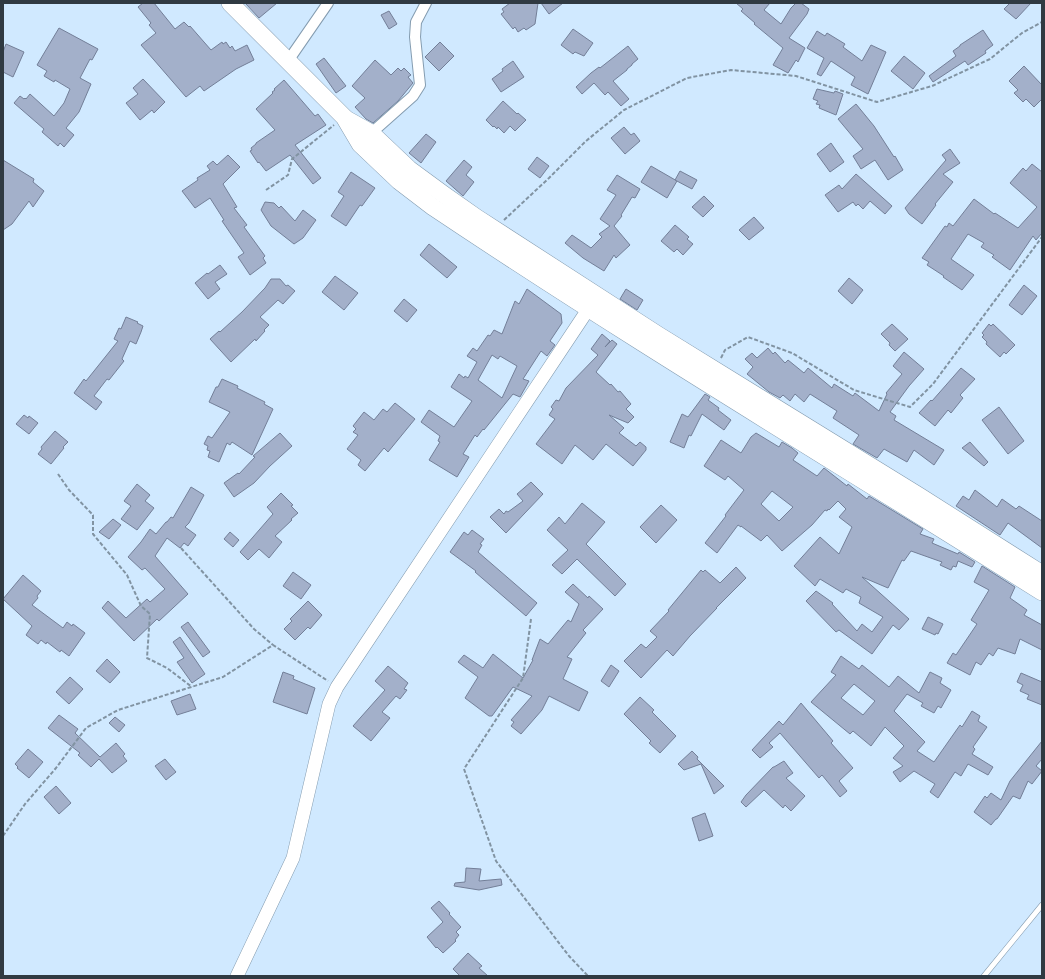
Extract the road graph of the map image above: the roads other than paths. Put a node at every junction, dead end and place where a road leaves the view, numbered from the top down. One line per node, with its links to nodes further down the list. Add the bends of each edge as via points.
1 (230, 3): 4 (main road)
2 (328, 3): 4 (street)
3 (426, 3): 5 (street, via 416,22 420,85 413,96)
4 (288, 61): 5 (main road)
5 (365, 138): 6 (main road, via 494,228); 6 (main road, via 399,181 433,207)
6 (593, 302): 7 (main road, via 658,335); 8 (main road, via 649,348); 10 (street, via 337,688 329,704 293,858)
7 (1042, 574)
8 (1042, 592)
9 (1042, 904): 11 (lane)
10 (237, 976)
11 (984, 976)

